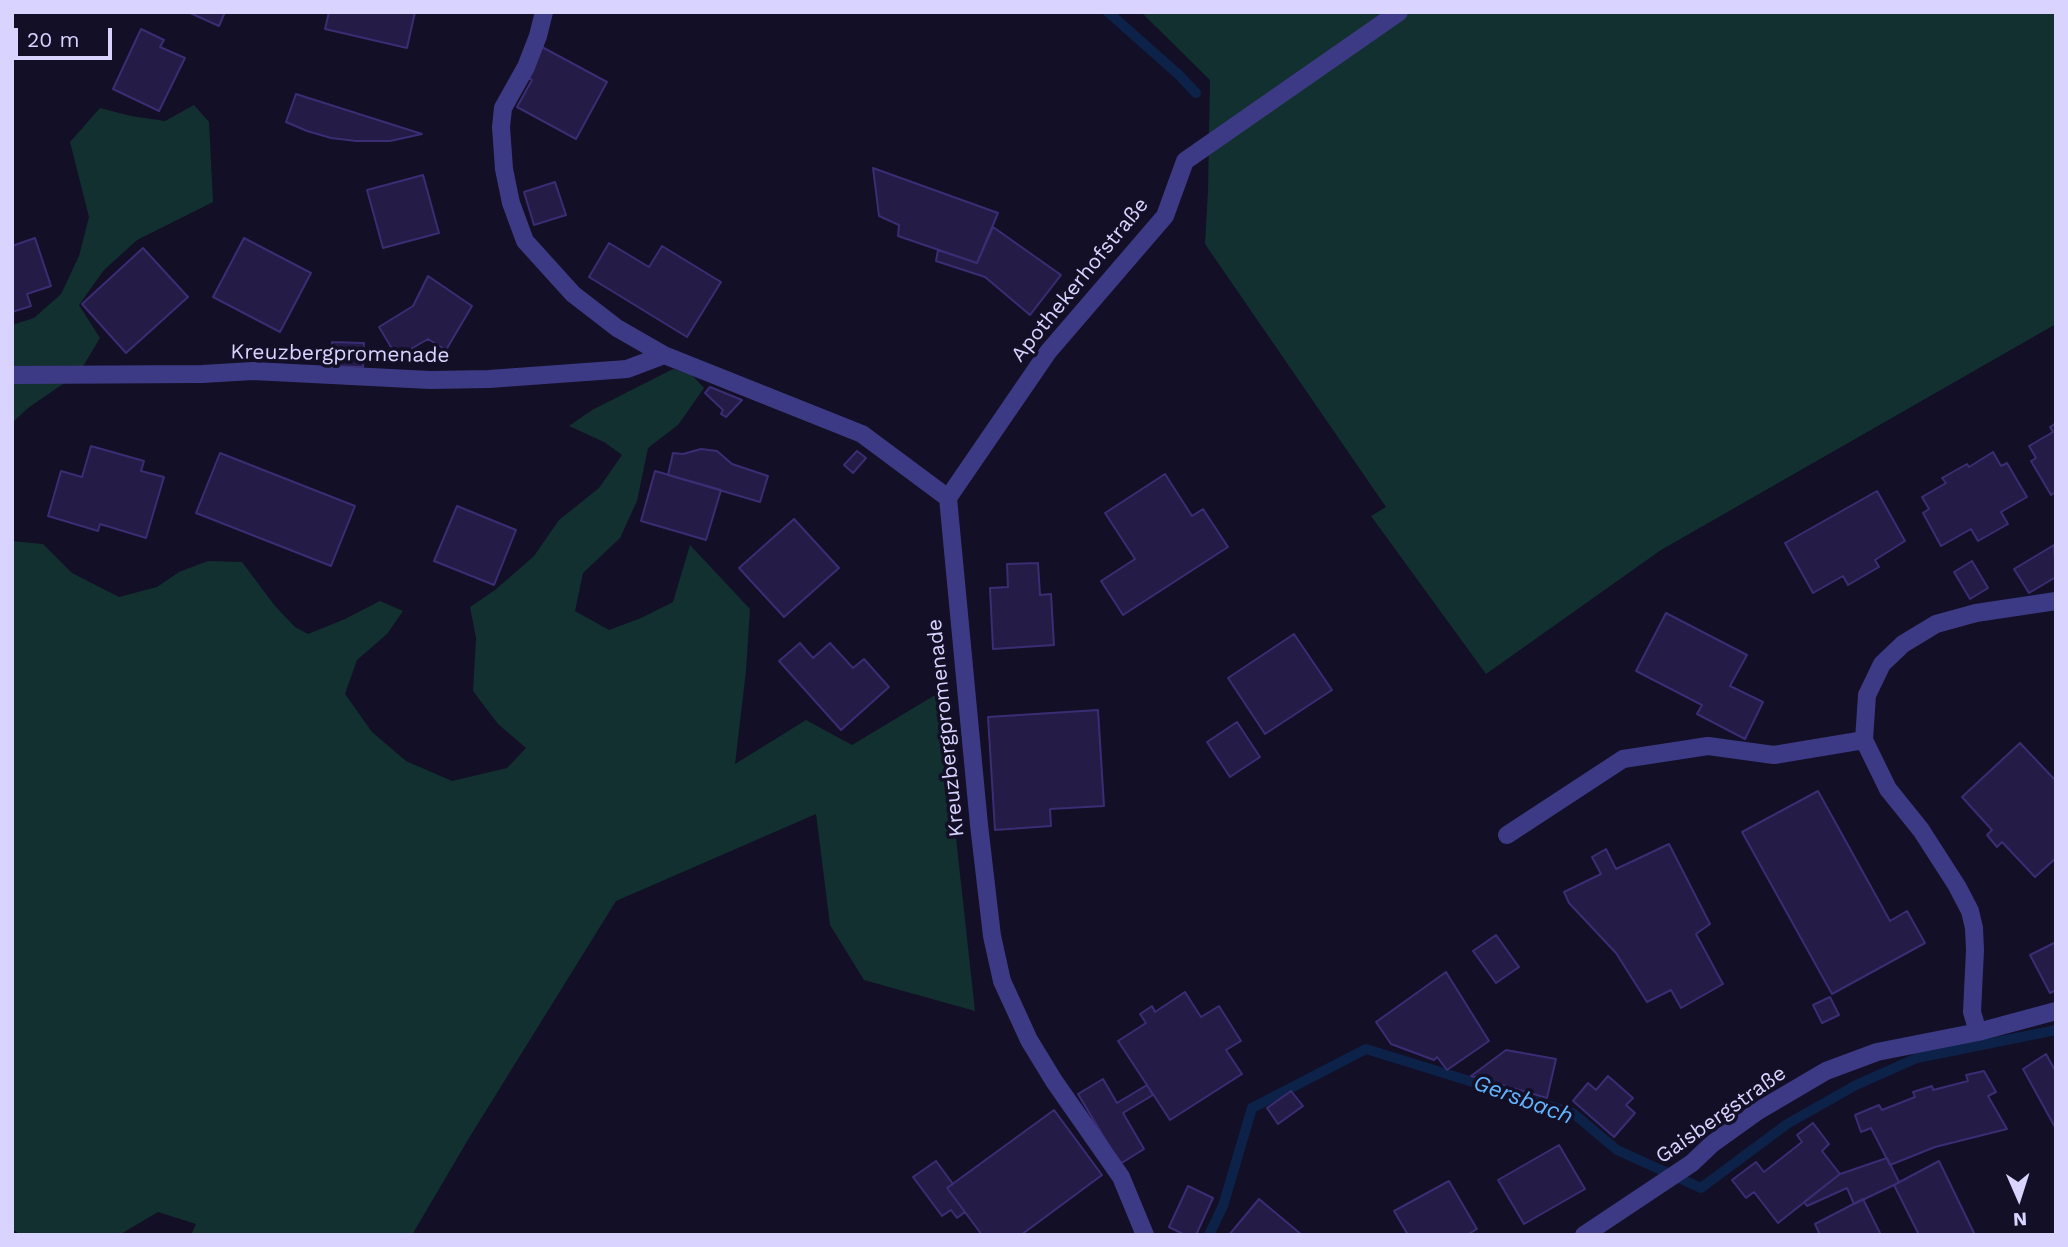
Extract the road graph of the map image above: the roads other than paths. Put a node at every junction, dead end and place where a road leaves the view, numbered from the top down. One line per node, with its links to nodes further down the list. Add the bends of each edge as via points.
1 (544, 12): 3 (street, via 526,67 503,108 504,169 517,221 526,241 573,294 617,328)
2 (1399, 12): 5 (street, Apothekerhofstraße, via 1185,161 1165,216 1048,352)
3 (664, 355): 4 (street, Kreuzbergpromenade, via 627,369 489,379 253,372); 5 (street, via 862,434)
4 (12, 375)
5 (948, 498): 11 (street, Kreuzbergpromenade, via 979,825 1002,981 1029,1040 1121,1177)
6 (2056, 601): 7 (street, via 1936,624 1903,644 1882,664 1867,695)
7 (1864, 740): 8 (street, via 1774,754 1708,747 1623,759); 10 (street, via 1888,789 1921,830 1970,911 1975,950 1972,1012)
8 (1507, 835)
9 (2056, 1012): 10 (street, Gaisbergstraße)
10 (1978, 1032): 12 (street, Gaisbergstraße, via 1877,1052 1826,1072 1758,1111 1692,1163)
11 (1145, 1235)
12 (1584, 1235)

